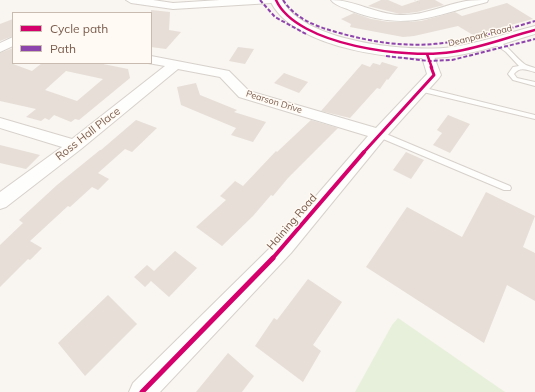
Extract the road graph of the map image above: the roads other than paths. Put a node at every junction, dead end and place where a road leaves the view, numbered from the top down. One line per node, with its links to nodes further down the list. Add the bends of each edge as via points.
1 (131, 0): 2 (street, via 173,6)
2 (271, 0)
3 (276, 0): 10 (street, Deanpark Road, via 282,12 327,37 369,48)
4 (336, 0): 5 (street, via 373,15 411,18)
5 (483, 0)
6 (534, 31): 7 (street, Deanpark Road)
7 (494, 41): 10 (street, Deanpark Road, via 453,52); 13 (lane)
8 (12, 42): 9 (street)
9 (0, 48)
10 (427, 54): 16 (street, Haining Road, via 434,75)
11 (152, 60): 12 (street, Pearson Drive)
12 (176, 64): 19 (street, Pearson Drive, via 224,74 244,94); 20 (street, Ross Hall Place)
13 (524, 67): 14 (lane); 15 (lane, via 512,71 512,77)
14 (535, 70)
15 (535, 84)
16 (421, 89): 17 (lane); 19 (street, Haining Road)
17 (535, 117)
18 (0, 123): 20 (street)
19 (379, 134): 21 (lane); 23 (street, Haining Road, via 284,247)
20 (75, 145): 22 (street, Ross Hall Place)
21 (507, 188)
22 (0, 202)
23 (142, 392)

